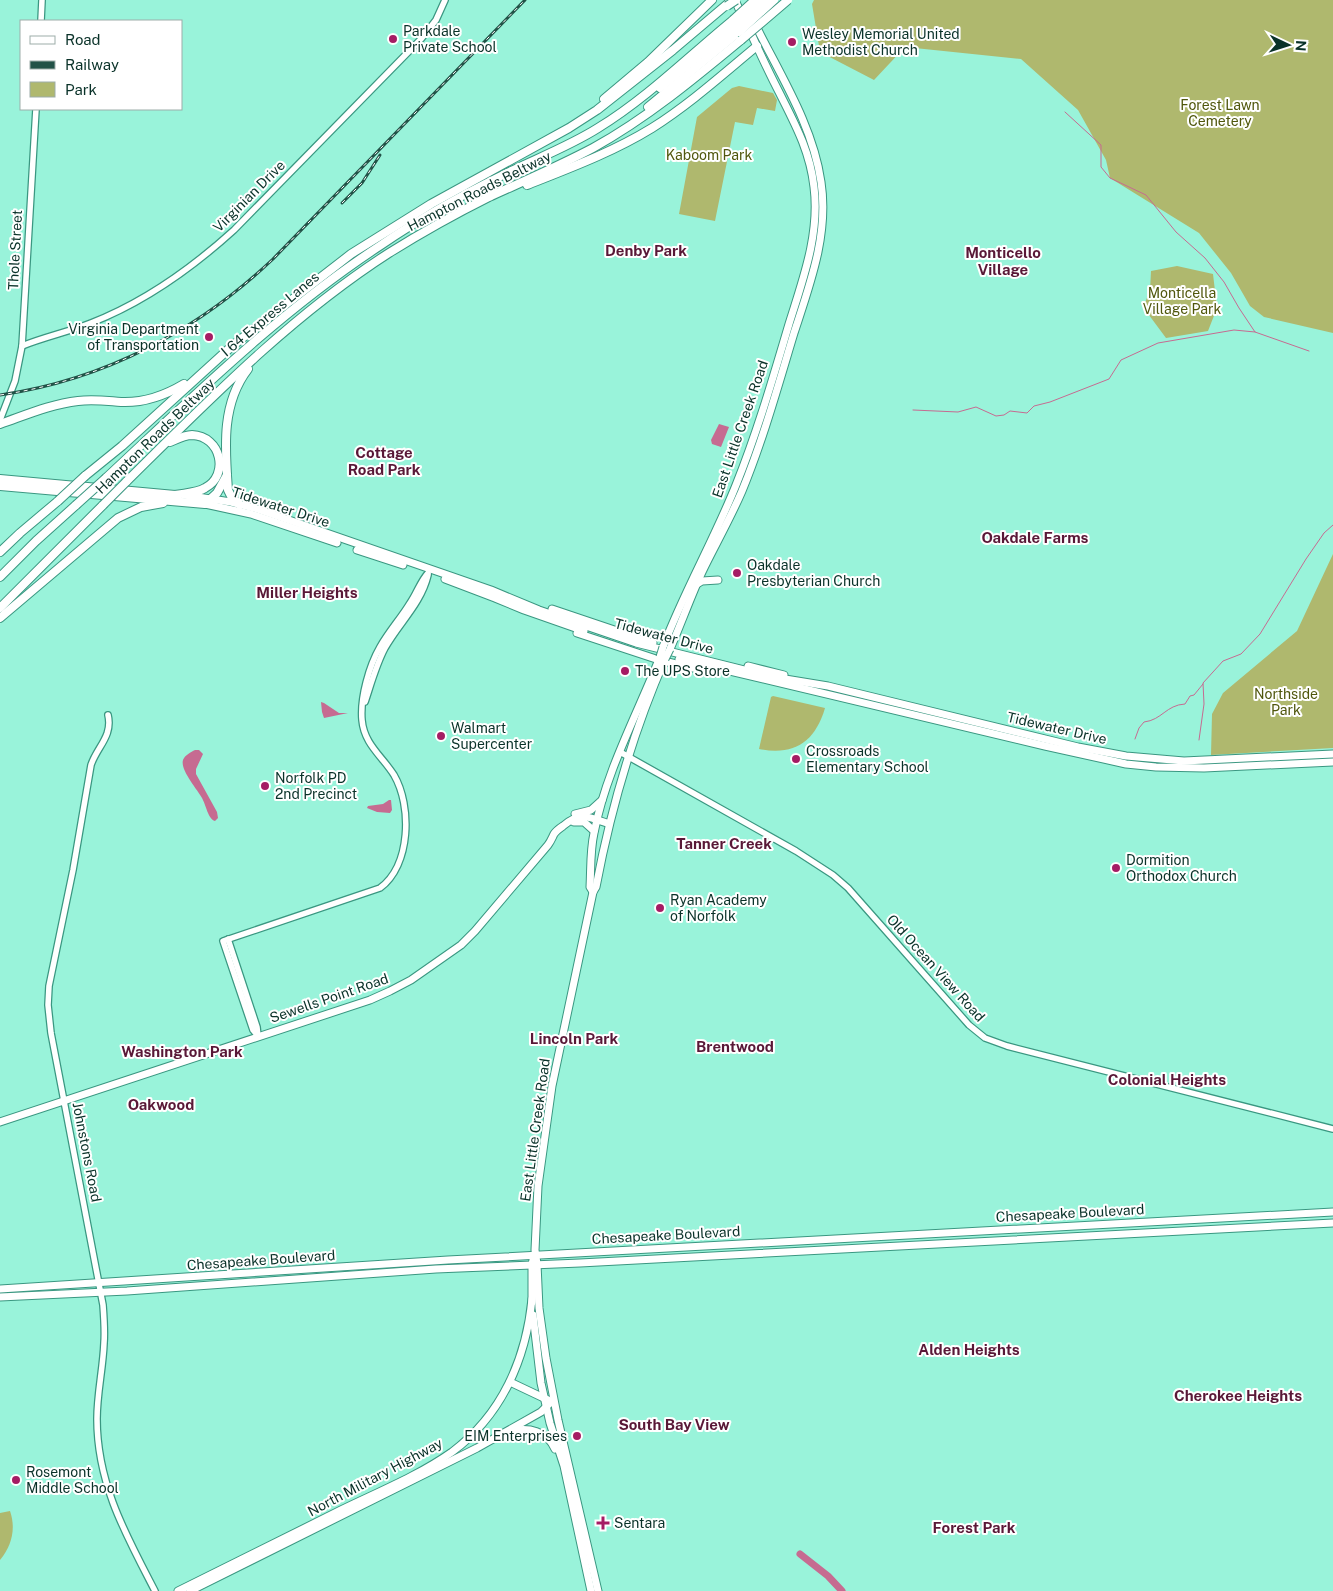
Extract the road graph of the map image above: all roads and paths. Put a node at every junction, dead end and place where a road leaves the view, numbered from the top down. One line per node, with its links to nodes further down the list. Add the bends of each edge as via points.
1 (42, 0): 10 (street)
2 (445, 0): 19 (street, Virginian Drive, via 436,20 421,39 234,230 202,258 155,291 122,309 89,324)
3 (712, 0): 15 (highway, via 628,80)
4 (744, 0): 12 (main road, East Little Creek Road)
5 (755, 0): 11 (highway, bridge)
6 (765, 0): 11 (highway, bridge)
7 (774, 0): 11 (highway, bridge)
8 (788, 0): 11 (highway, Hampton Roads Beltway, bridge)
9 (732, 2): 13 (main road, East Little Creek Road); 15 (highway, Hampton Roads Beltway, via 614,98)
10 (41, 20)
11 (737, 29): 16 (highway, Hampton Roads Beltway, via 697,77 653,110 601,143 462,211); 34 (highway, I 64 Express Lanes, bridge, via 598,128 503,175 408,228 333,277 277,321)
12 (761, 36): 13 (main road); 36 (main road, East Little Creek Road, via 816,154 823,199 821,237 809,286 753,461 726,526)
13 (757, 46): 16 (highway, via 694,98 632,139 506,193); 41 (main road, East Little Creek Road, via 806,149 815,193 814,236 747,456 689,587)
14 (36, 110): 19 (street, Thole Street)
15 (539, 145): 17 (highway, Hampton Roads Beltway, via 388,230)
16 (415, 238): 18 (highway, Hampton Roads Beltway, via 350,280)
17 (281, 307): 21 (highway, via 167,394 139,401 64,403); 30 (highway, Hampton Roads Beltway, bridge, via 232,346)
18 (280, 336): 22 (highway, Hampton Roads Beltway); 23 (highway, via 247,370 234,393 227,421)
19 (22, 346): 20 (street, Thole Street, via 11,393)
20 (0, 420)
21 (0, 424)
22 (162, 447): 26 (highway, via 188,435 197,436 213,444 219,458 218,474 210,485 197,492); 38 (highway, Hampton Roads Beltway, bridge)
23 (227, 475): 28 (highway); 29 (highway, via 229,493)
24 (0, 479): 26 (highway, Tidewater Drive)
25 (0, 486): 27 (highway, Tidewater Drive)
26 (175, 494): 28 (main road, Tidewater Drive)
27 (190, 502): 28 (highway, Tidewater Drive); 40 (highway, via 146,506 124,514)
28 (208, 502): 29 (main road, Tidewater Drive); 33 (main road, Tidewater Drive)
29 (240, 504): 33 (main road, Tidewater Drive)
30 (20, 533): 31 (highway); 32 (highway, Hampton Roads Beltway)
31 (0, 543)
32 (0, 552)
33 (429, 571): 37 (main road, Tidewater Drive); 39 (main road, Tidewater Drive, via 491,590); 57 (street, via 377,652 364,692 362,711 366,736 397,781 405,809 404,843 398,862 391,877 380,888 226,940 253,1030)
34 (0, 577)
35 (718, 580): 36 (main road)
36 (696, 584): 41 (main road, East Little Creek Road)
37 (504, 601): 42 (main road, via 537,620); 44 (main road, Tidewater Drive, via 629,645)
38 (0, 608)
39 (533, 608): 41 (main road, via 544,607); 43 (main road, Tidewater Drive, via 636,643 766,676)
40 (0, 618)
41 (667, 647): 42 (main road, East Little Creek Road, bridge); 43 (main road)
42 (662, 659): 44 (main road, via 743,680); 46 (main road, East Little Creek Road); 48 (main road, East Little Creek Road)
43 (823, 685): 47 (main road, Tidewater Drive, via 1126,756 1184,761)
44 (825, 693): 49 (main road, Tidewater Drive, via 1126,764 1204,768)
45 (108, 715): 58 (street, Johnstons Road, via 107,736 91,765 74,870 49,986 49,1018)
46 (620, 752): 48 (street, Old Ocean View Road); 50 (main road, East Little Creek Road)
47 (1333, 754)
48 (628, 756): 53 (main road, East Little Creek Road); 60 (street, Old Ocean View Road, via 833,875 969,1026 985,1038)
49 (1333, 762)
50 (603, 799): 51 (main road, East Little Creek Road); 52 (main road, Sewells Point Road, via 592,809 576,813)
51 (597, 820): 52 (main road, via 582,816); 53 (main road); 54 (main road, East Little Creek Road)
52 (566, 823): 55 (main road, Sewells Point Road)
53 (609, 824): 56 (main road, East Little Creek Road)
54 (594, 831): 55 (main road, via 586,822 576,821); 56 (main road, East Little Creek Road, via 590,887)
55 (554, 838): 57 (main road, Sewells Point Road, via 472,936 411,980 382,995)
56 (593, 892): 63 (main road, East Little Creek Road, via 548,1106 537,1194)
57 (258, 1036): 58 (main road, Sewells Point Road)
58 (65, 1100): 59 (main road, Sewells Point Road); 65 (street, Johnstons Road)
59 (0, 1122)
60 (1333, 1129)
61 (1333, 1212): 63 (main road, Chesapeake Boulevard)
62 (1333, 1223): 64 (main road, Chesapeake Boulevard)
63 (535, 1255): 64 (main road, East Little Creek Road); 65 (main road, Chesapeake Boulevard)
64 (534, 1264): 67 (main road, Chesapeake Boulevard); 69 (main road, East Little Creek Road); 74 (main road, East Little Creek Road)
65 (99, 1283): 66 (main road, Chesapeake Boulevard); 67 (street, Johnstons Road)
66 (0, 1289)
67 (101, 1292): 68 (main road, Chesapeake Boulevard); 78 (street, Johnstons Road, via 105,1341 97,1421 101,1466 117,1516)
68 (0, 1297)
69 (532, 1299): 70 (main road, North Military Highway, via 524,1344); 73 (main road, East Little Creek Road, via 536,1354)
70 (510, 1382): 71 (main road); 72 (main road, North Military Highway)
71 (524, 1389): 72 (main road, via 511,1390); 73 (main road)
72 (500, 1400): 79 (main road, North Military Highway, via 460,1446 428,1466)
73 (545, 1400): 74 (main road); 75 (main road, East Little Creek Road)
74 (554, 1400): 75 (main road, North Military Highway); 82 (main road, East Little Creek Road)
75 (547, 1408): 76 (main road, North Military Highway); 77 (main road, East Little Creek Road)
76 (499, 1435): 77 (main road, via 523,1429 537,1432 553,1444); 80 (main road, North Military Highway)
77 (564, 1466): 81 (main road, East Little Creek Road)
78 (154, 1591)
79 (178, 1591)
80 (190, 1591)
81 (591, 1591)
82 (598, 1591)

